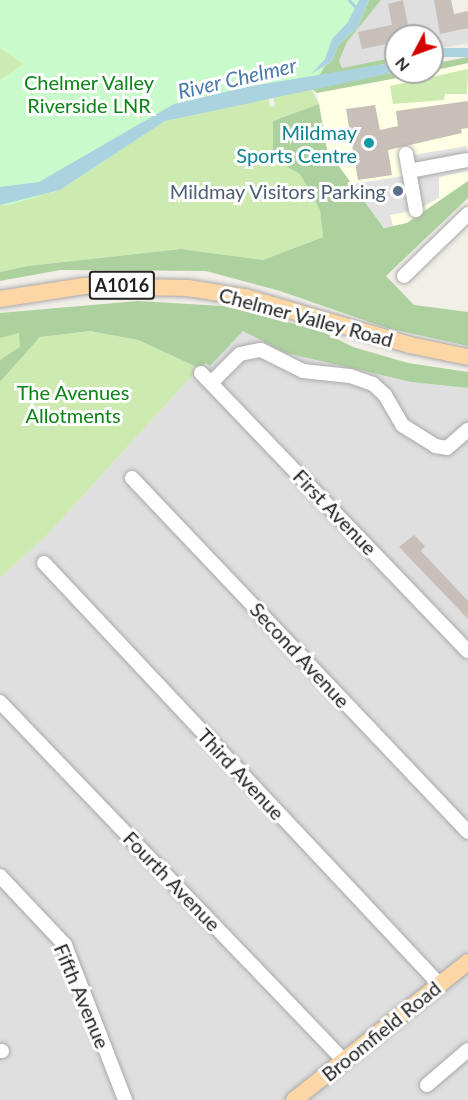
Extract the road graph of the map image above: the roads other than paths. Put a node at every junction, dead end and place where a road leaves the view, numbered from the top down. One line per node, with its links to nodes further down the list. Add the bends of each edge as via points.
1 (406, 154): 3 (street)
2 (468, 160): 3 (street)
3 (409, 171): 4 (street)
4 (416, 210)
5 (467, 218): 6 (street)
6 (404, 276)
7 (0, 299): 8 (main road, Chelmer Valley Road / A1016, via 84,286 132,285 245,297 410,345)
8 (468, 357)
9 (468, 430): 12 (street, First Avenue, via 447,448 435,446 402,424 385,394 373,384 350,376 303,372 261,350 240,354 206,378)
10 (132, 478): 14 (street, Second Avenue)
11 (44, 563): 17 (street, Third Avenue)
12 (468, 651)
13 (0, 702): 19 (street, Fourth Avenue)
14 (468, 832)
15 (0, 876): 22 (street, Fifth Avenue, via 65,945)
16 (468, 962): 17 (main road, Broomfield Road)
17 (439, 984): 19 (main road, Broomfield Road)
18 (468, 1050): 20 (street)
19 (343, 1060): 21 (main road, Broomfield Road)
20 (427, 1085)
21 (301, 1098)
22 (125, 1100)

